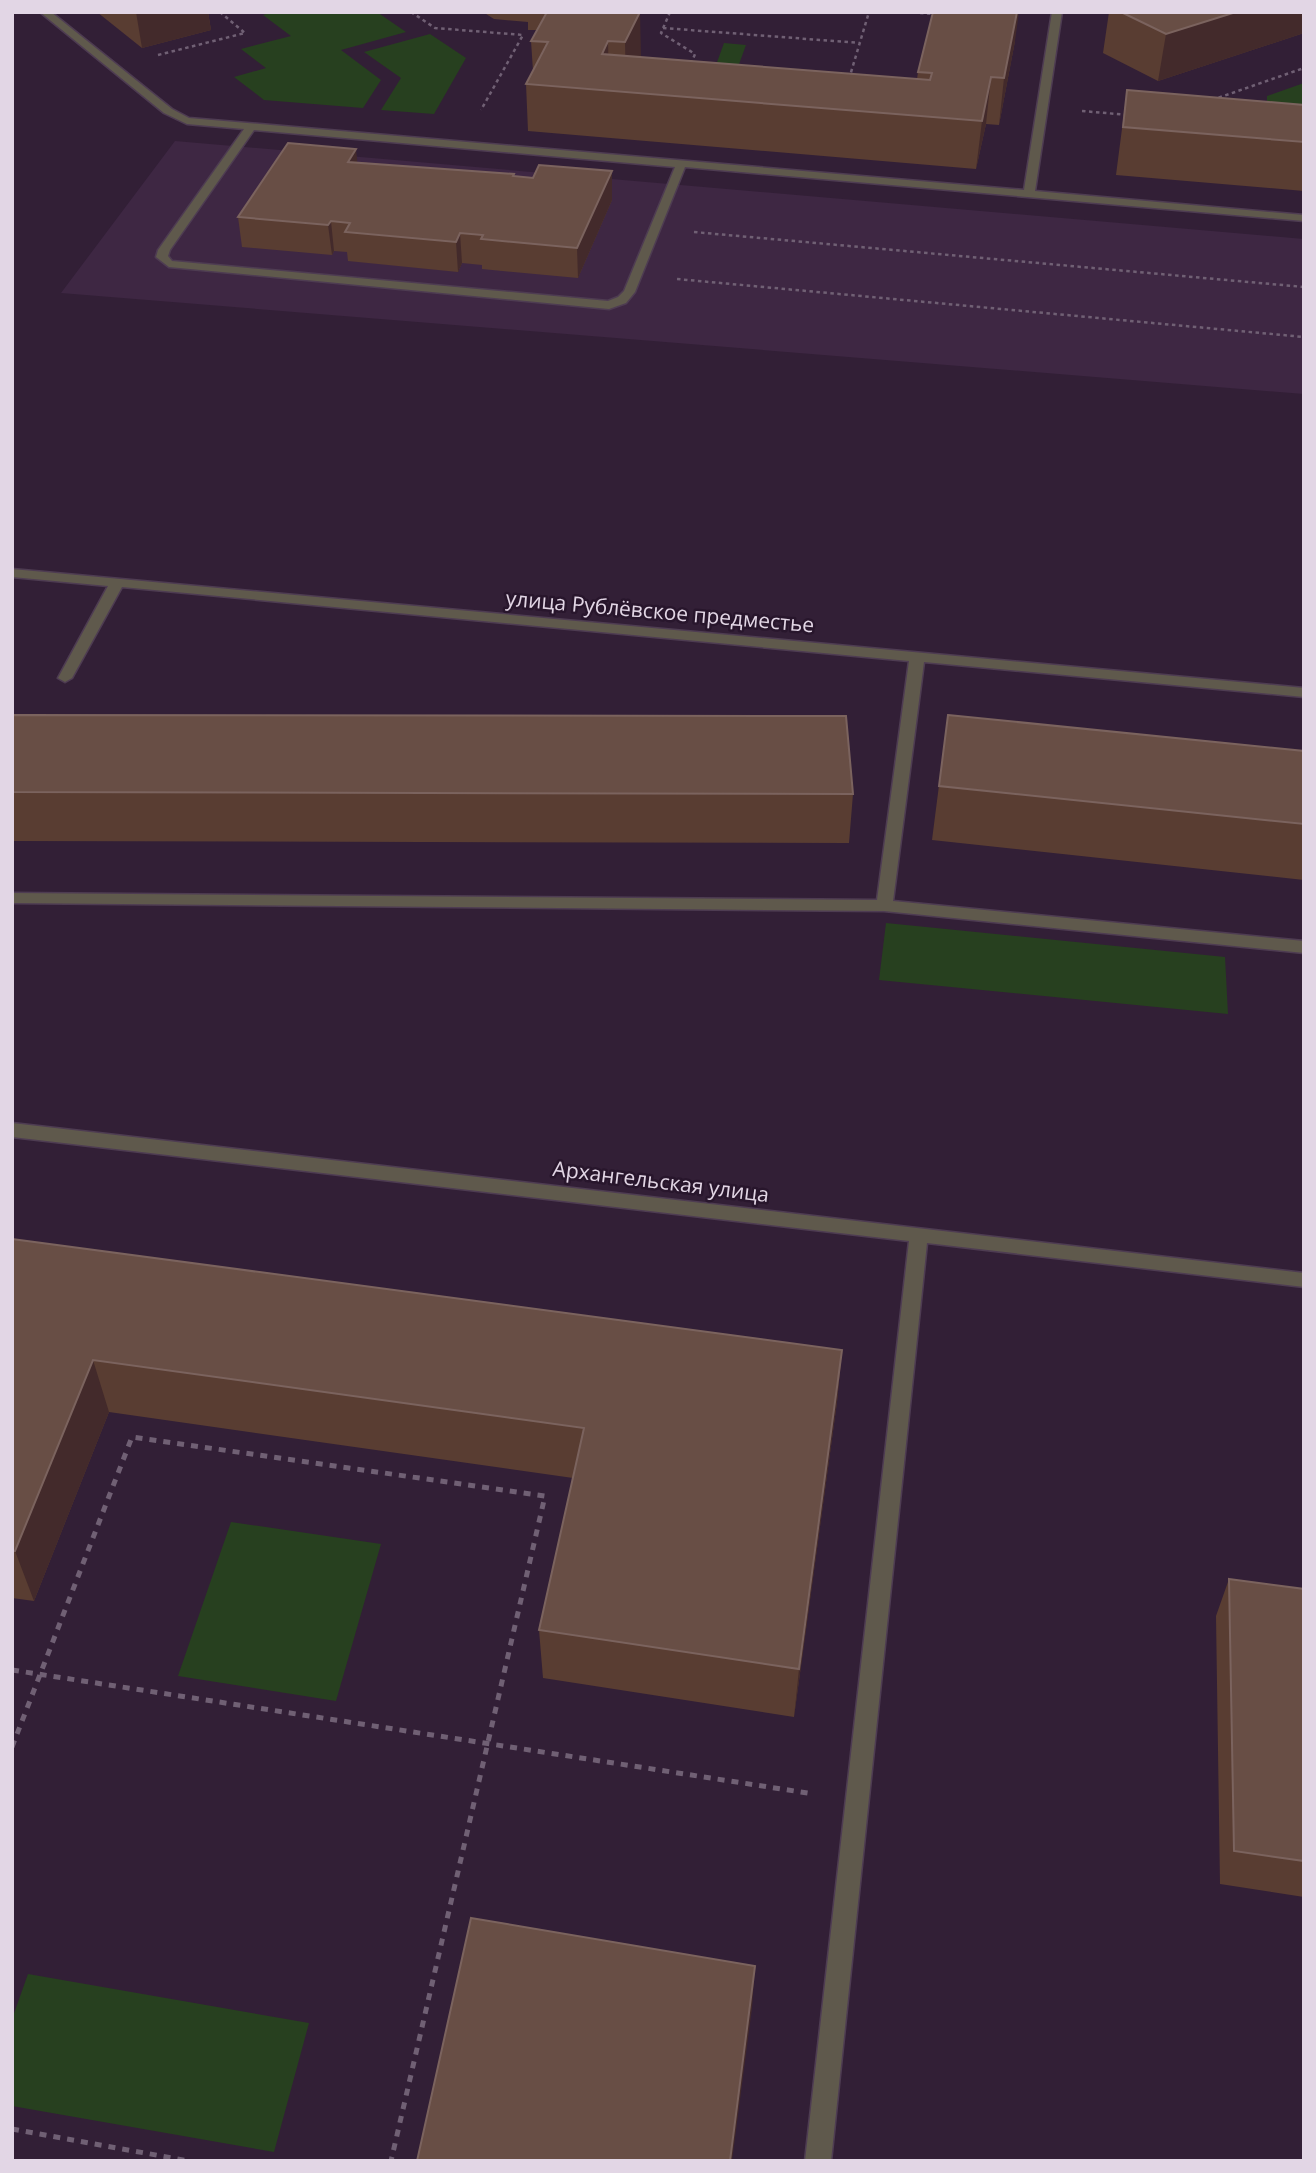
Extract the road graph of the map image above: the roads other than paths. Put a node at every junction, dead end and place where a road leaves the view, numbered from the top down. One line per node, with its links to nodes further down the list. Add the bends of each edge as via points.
1 (45, 12): 3 (street, via 177,117)
2 (1057, 12): 5 (street)
3 (251, 127): 4 (street); 4 (street, via 164,250 162,257 169,264 609,305 629,292)
4 (681, 164): 5 (street)
5 (1029, 194): 6 (street)
6 (1304, 218)
7 (12, 573): 8 (street, улица Рублёвское предместье)
8 (117, 583): 9 (street, улица Рублёвское предместье); 10 (street)
9 (917, 657): 11 (street, улица Рублёвское предместье); 13 (street)
10 (65, 678)
11 (1304, 693)
12 (12, 898): 13 (street)
13 (884, 906): 14 (street)
14 (1304, 947)
15 (12, 1130): 16 (street, Архангельская улица)
16 (919, 1234): 17 (street, Архангельская улица); 18 (street)
17 (1304, 1280)
18 (817, 2161)

